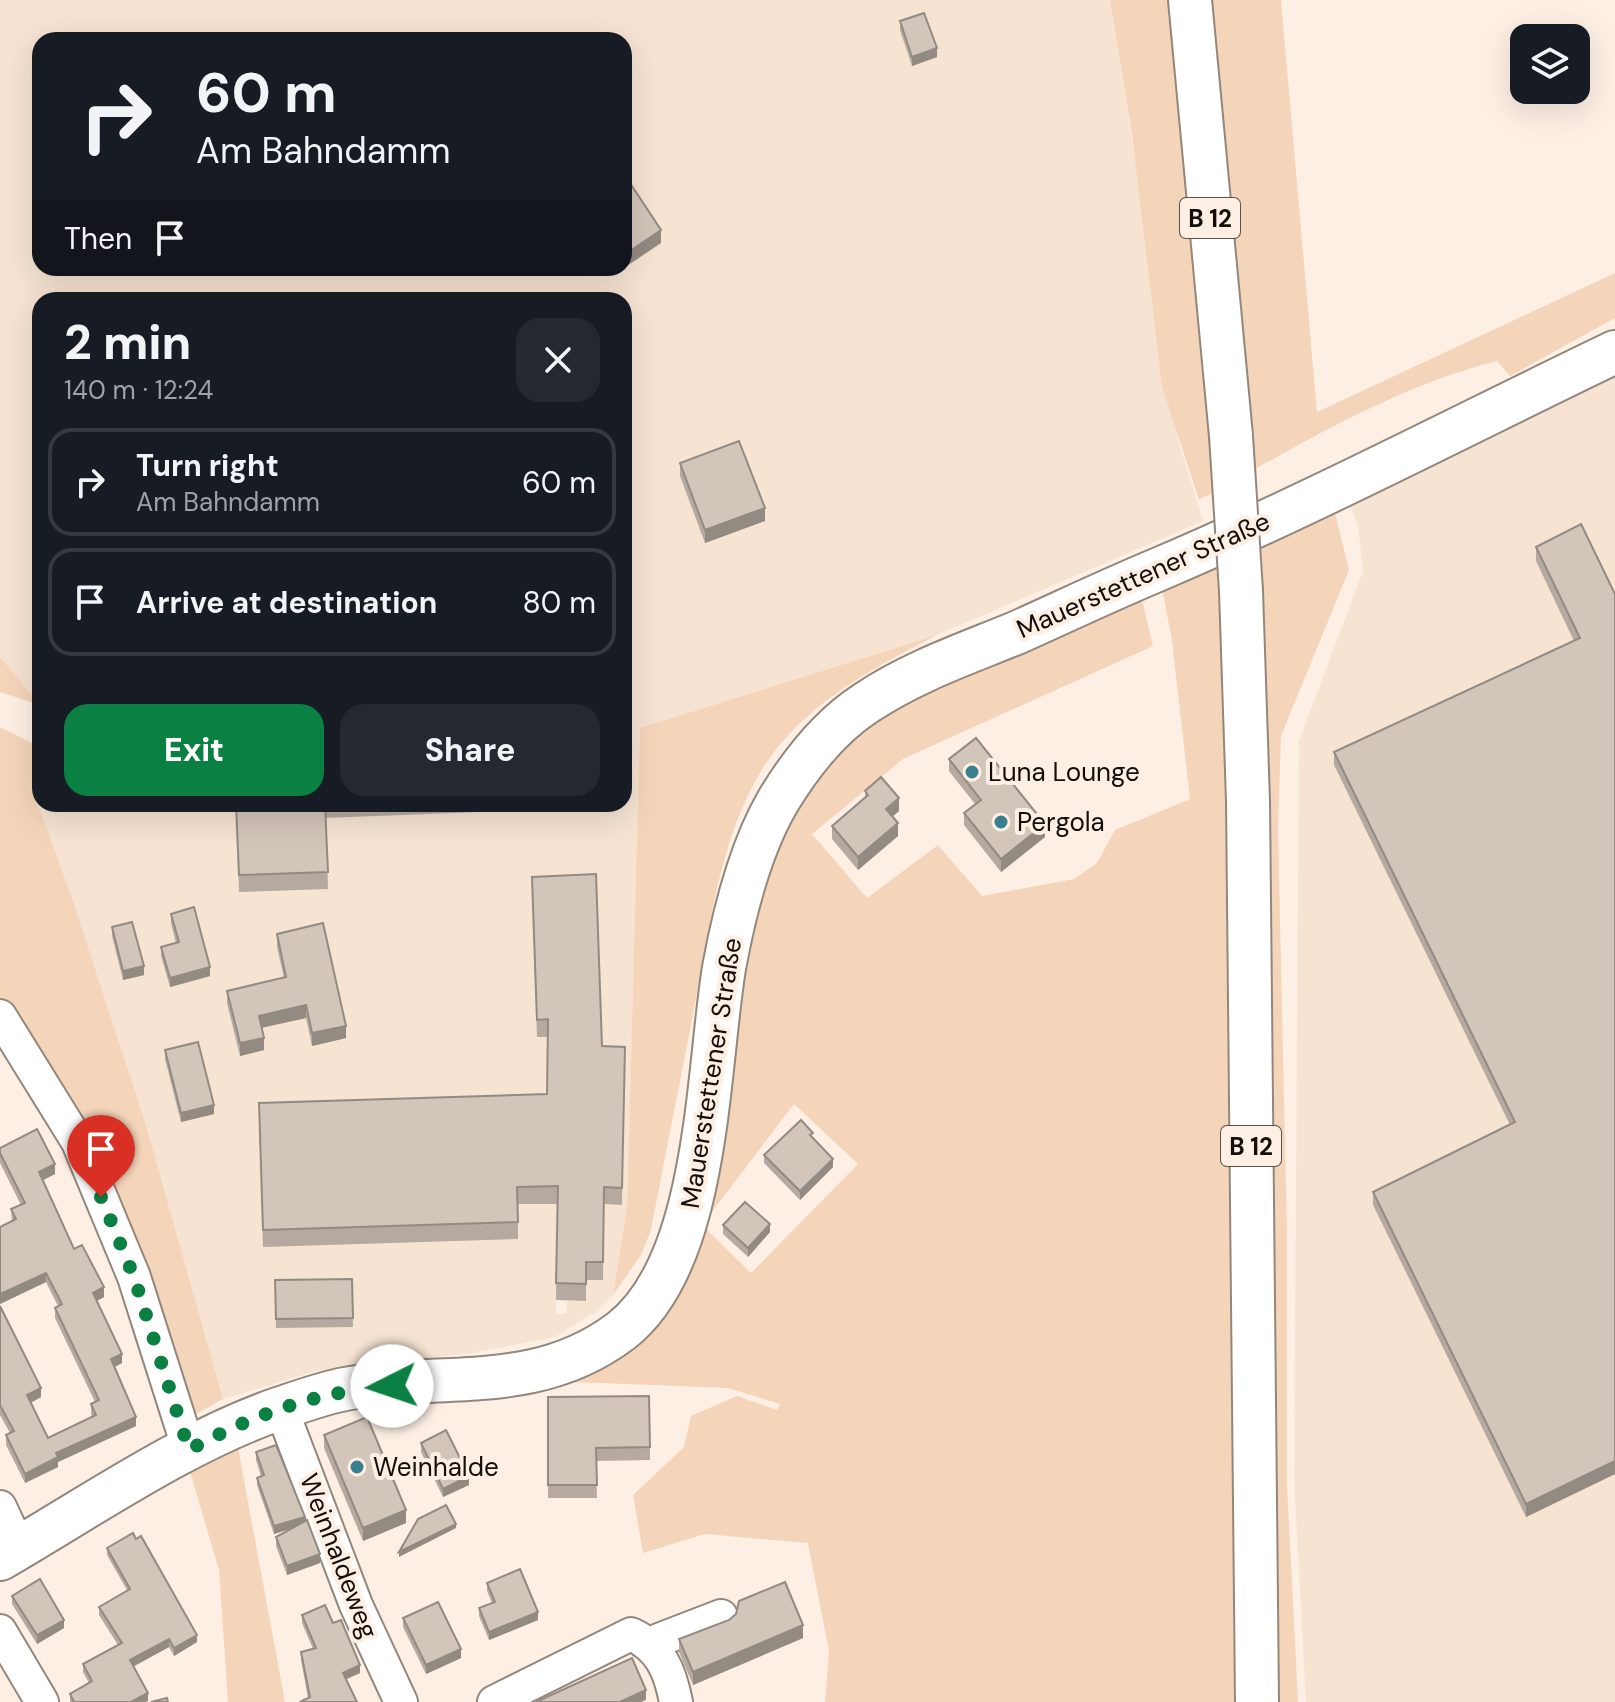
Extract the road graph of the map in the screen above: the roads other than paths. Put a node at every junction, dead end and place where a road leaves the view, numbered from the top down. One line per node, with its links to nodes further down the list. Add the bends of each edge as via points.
1 (1190, 0): 15 (main road, B 12, bridge, via 1241,591)
2 (1615, 352): 4 (main road, Mauerstettener Straße, via 1237,534 937,664 867,702 808,756 776,804 754,856 725,963 689,1212 669,1271 646,1305 623,1329 576,1359 528,1375 346,1389)
3 (0, 1016): 5 (street, via 78,1142 134,1277)
4 (281, 1408): 5 (main road, Mauerstettener Straße); 12 (street, Weinhaldeweg, via 356,1605)
5 (189, 1450): 7 (main road, Mauerstettener Straße)
6 (0, 1507): 7 (street)
7 (10, 1554)
8 (721, 1616): 10 (street)
9 (0, 1631): 11 (street)
10 (651, 1643): 13 (street, via 631,1634); 14 (street, via 670,1673)
11 (42, 1702)
12 (401, 1702)
13 (494, 1702)
14 (676, 1702)
15 (1257, 1702)

